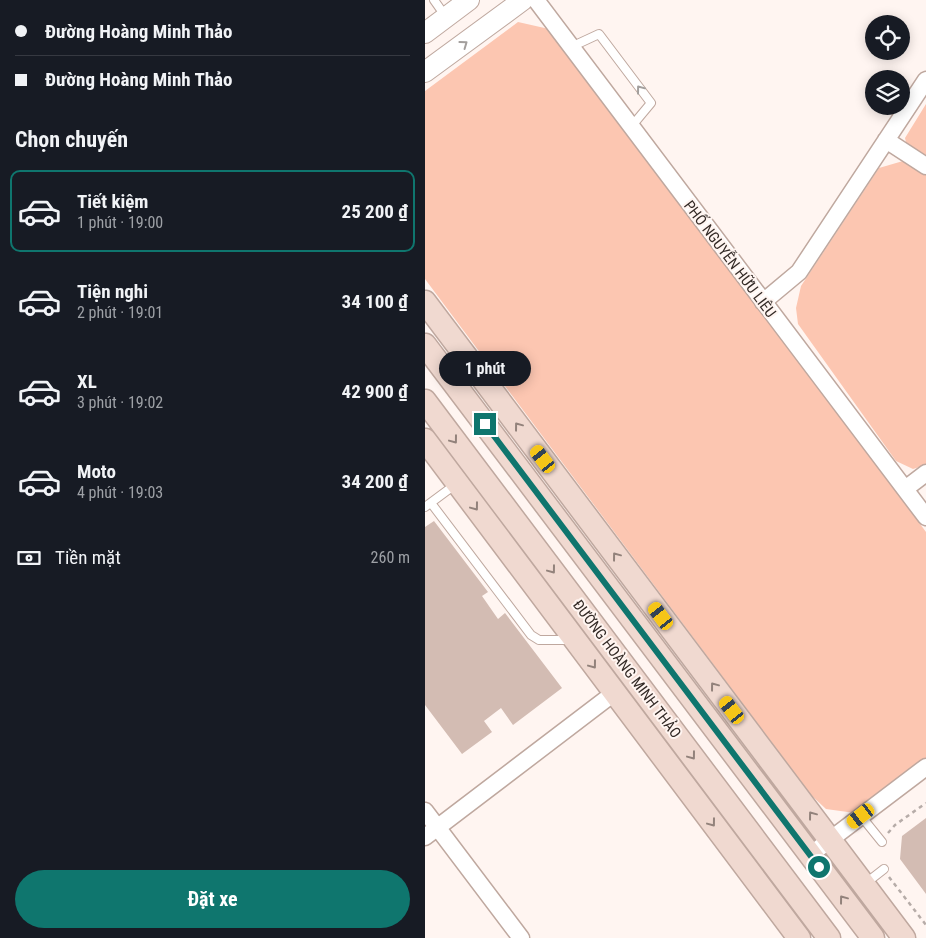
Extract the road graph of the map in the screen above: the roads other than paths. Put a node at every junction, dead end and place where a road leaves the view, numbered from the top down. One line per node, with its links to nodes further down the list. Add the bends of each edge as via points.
1 (434, 0): 5 (lane)
2 (469, 0): 5 (street)
3 (523, 0): 8 (street, one-way to 3)
4 (536, 0): 7 (street, PHỐ NGUYỄN HỮU LIÊU)
5 (446, 17): 6 (street)
6 (425, 33)
7 (571, 47): 10 (street, PHỐ NGUYỄN HỮU LIÊU); 10 (lane, one-way to 7, via 651,103 599,34)
8 (425, 72)
9 (926, 80): 11 (street)
10 (631, 128): 14 (street, PHỐ NGUYỄN HỮU LIÊU)
11 (886, 140): 12 (street); 14 (street, via 799,272)
12 (926, 166)
13 (425, 302): 29 (main road, one-way to 13)
14 (763, 302): 20 (street, PHỐ NGUYỄN HỮU LIÊU)
15 (425, 345): 31 (main road)
16 (425, 401): 36 (main road, ĐƯỜNG HOÀNG MINH THẢO, one-way to 36)
17 (425, 440): 19 (main road, ĐƯỜNG HOÀNG MINH THẢO)
18 (926, 473): 20 (street)
19 (457, 483): 21 (lane); 23 (main road, ĐƯỜNG HOÀNG MINH THẢO, one-way to 23)
20 (905, 489): 22 (street, PHỐ NGUYỄN HỮU LIÊU)
21 (428, 505): 23 (lane, via 531,635 539,640)
22 (926, 517)
23 (575, 640): 24 (main road, ĐƯỜNG HOÀNG MINH THẢO, one-way to 24)
24 (614, 693): 28 (street); 35 (main road, ĐƯỜNG HOÀNG MINH THẢO, one-way to 35)
25 (926, 767): 27 (street)
26 (425, 811): 28 (street)
27 (861, 816): 29 (street); 30 (lane)
28 (431, 832): 34 (street)
29 (831, 840): 31 (street); 33 (main road)
30 (882, 842)
31 (810, 855): 37 (main road, one-way to 31)
32 (884, 869): 33 (lane)
33 (864, 884): 38 (main road)
34 (521, 938)
35 (799, 938)
36 (829, 938)
37 (873, 938)
38 (904, 938)

